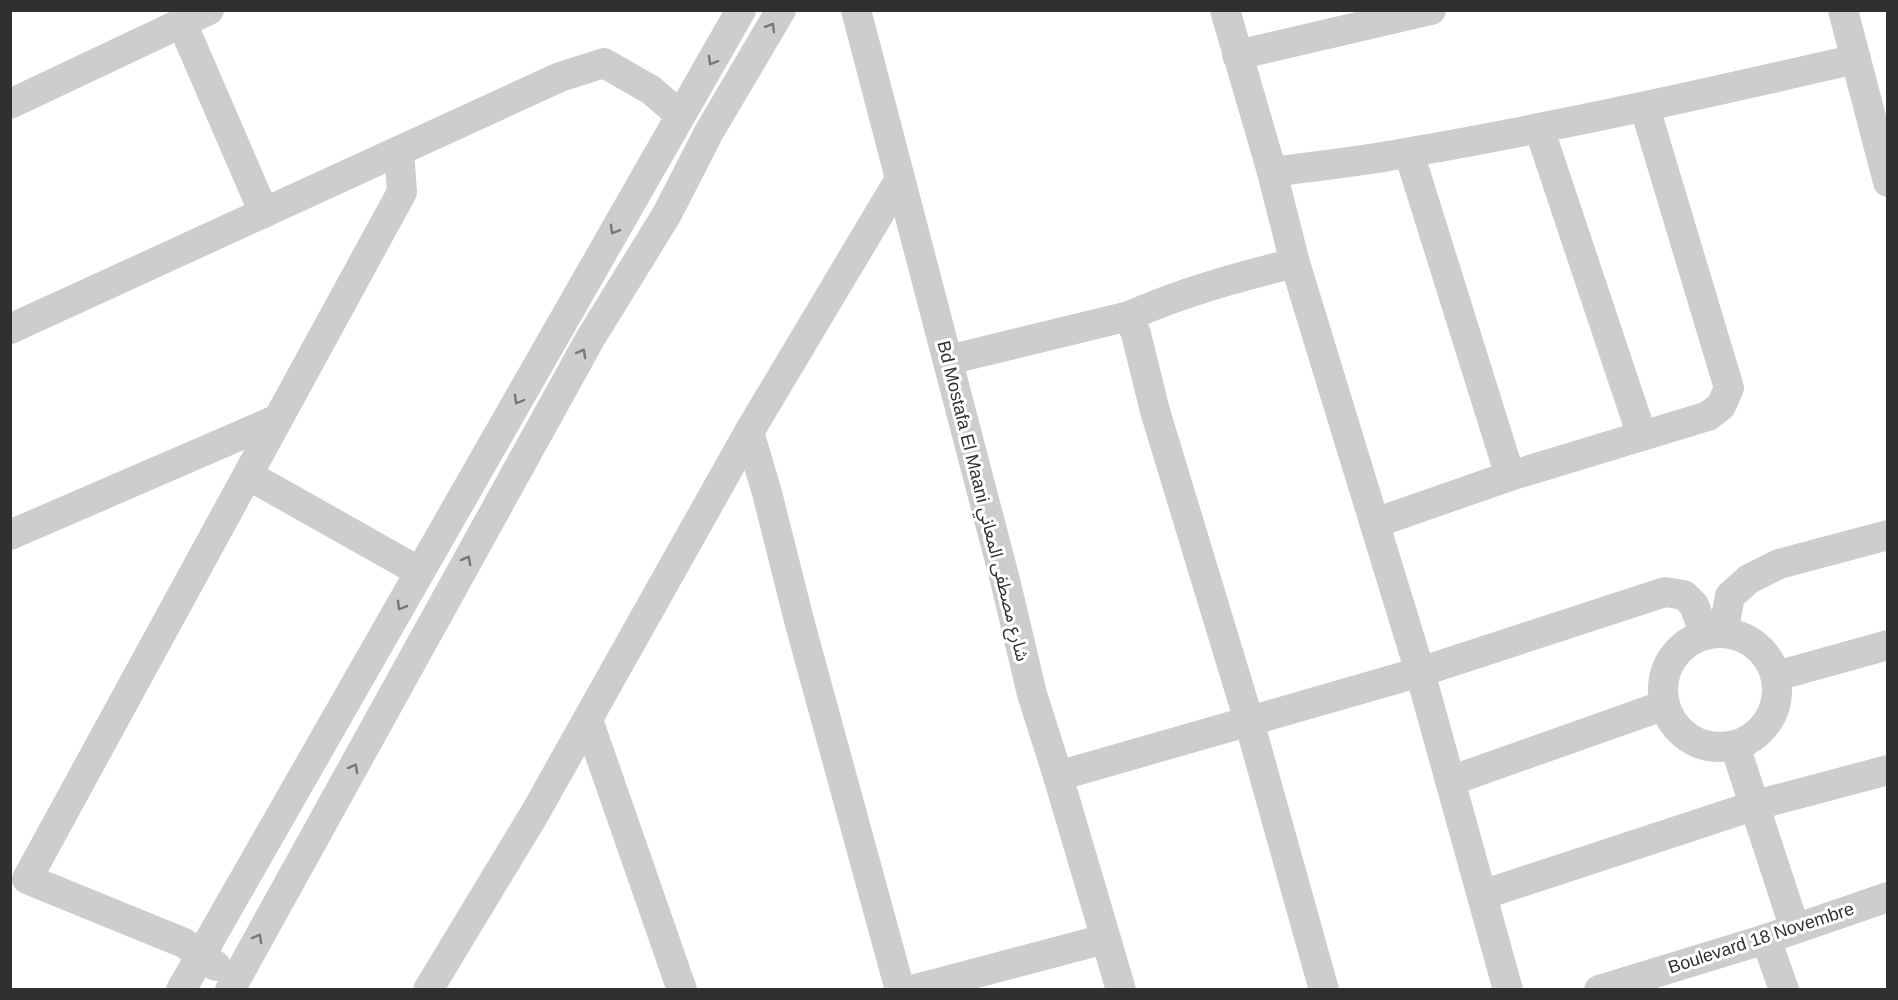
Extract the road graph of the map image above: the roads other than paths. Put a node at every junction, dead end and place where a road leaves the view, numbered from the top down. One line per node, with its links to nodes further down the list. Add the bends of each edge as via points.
1 (209, 10): 8 (street)
2 (741, 10): 13 (street, one-way to 13)
3 (781, 10): 18 (street, one-way to 3)
4 (856, 10): 20 (street, Bd Mostafa El Maani شارع مصطفى المعاني)
5 (1225, 10): 9 (street)
6 (1431, 10): 9 (street)
7 (1843, 10): 10 (street)
8 (182, 23): 11 (street); 22 (street)
9 (1237, 55): 19 (street)
10 (1856, 59): 12 (street); 21 (street)
11 (10, 104)
12 (1645, 108): 14 (street); 29 (street, via 1729,388 1721,406 1708,416)
13 (680, 115): 15 (street); 16 (street, via 651,90 604,63 560,77)
14 (1539, 128): 17 (street); 29 (street)
15 (663, 144): 18 (street); 35 (street, one-way to 35)
16 (399, 151): 22 (street); 27 (street, via 402,192)
17 (1409, 153): 19 (street); 31 (street)
18 (694, 160): 55 (street, one-way to 18, via 590,339 667,214)
19 (1272, 172): 23 (street)
20 (900, 179): 26 (street, Bd Mostafa El Maani شارع مصطفى المعاني); 28 (street)
21 (1887, 182)
22 (264, 213): 25 (street)
23 (1295, 263): 24 (street, via 1230,279); 32 (street)
24 (1129, 316): 26 (street); 42 (street)
25 (10, 328)
26 (948, 360): 45 (street, Bd Mostafa El Maani شارع مصطفى المعاني, via 1032,694)
27 (278, 419): 30 (street); 33 (street)
28 (749, 432): 41 (street); 59 (street)
29 (1642, 436): 31 (street)
30 (248, 475): 35 (street); 48 (street)
31 (1510, 476): 32 (street)
32 (1375, 523): 38 (street)
33 (10, 535)
34 (1887, 535): 36 (street, via 1779,564 1749,579 1730,596)
35 (420, 572): 54 (street, one-way to 54)
36 (1714, 634): 38 (street, via 1684,595 1665,592); 39 (street, via 1741,636 1756,645); 40 (street, via 1689,642 1676,654 1663,687)
37 (1887, 645): 39 (street)
38 (1420, 672): 42 (street); 46 (street)
39 (1776, 675): 43 (street, via 1777,693 1770,719 1752,739)
40 (1665, 705): 43 (street, via 1672,722 1684,735 1717,748); 46 (street)
41 (588, 720): 57 (street); 58 (street)
42 (1249, 721): 45 (street); 62 (street)
43 (1735, 746): 47 (street)
44 (1887, 770): 47 (street)
45 (1058, 776): 52 (street, Bd Mostafa El Maani شارع مصطفى المعاني)
46 (1450, 781): 49 (street)
47 (1756, 805): 49 (street); 51 (street)
48 (19, 877): 54 (street, via 184,943)
49 (1482, 894): 63 (street)
50 (1887, 897): 51 (street, Boulevard 18 Novembre)
51 (1795, 929): 53 (street, Boulevard 18 Novembre)
52 (1105, 939): 60 (street); 61 (street, Bd Mostafa El Maani شارع مصطفى المعاني)
53 (1766, 939): 64 (street, Boulevard 18 Novembre); 65 (street)
54 (202, 954): 55 (street); 56 (street)
55 (236, 987)
56 (181, 990)
57 (428, 990)
58 (682, 990)
59 (900, 990)
60 (912, 990)
61 (1121, 990)
62 (1324, 990)
63 (1508, 990)
64 (1599, 990)
65 (1784, 990)

